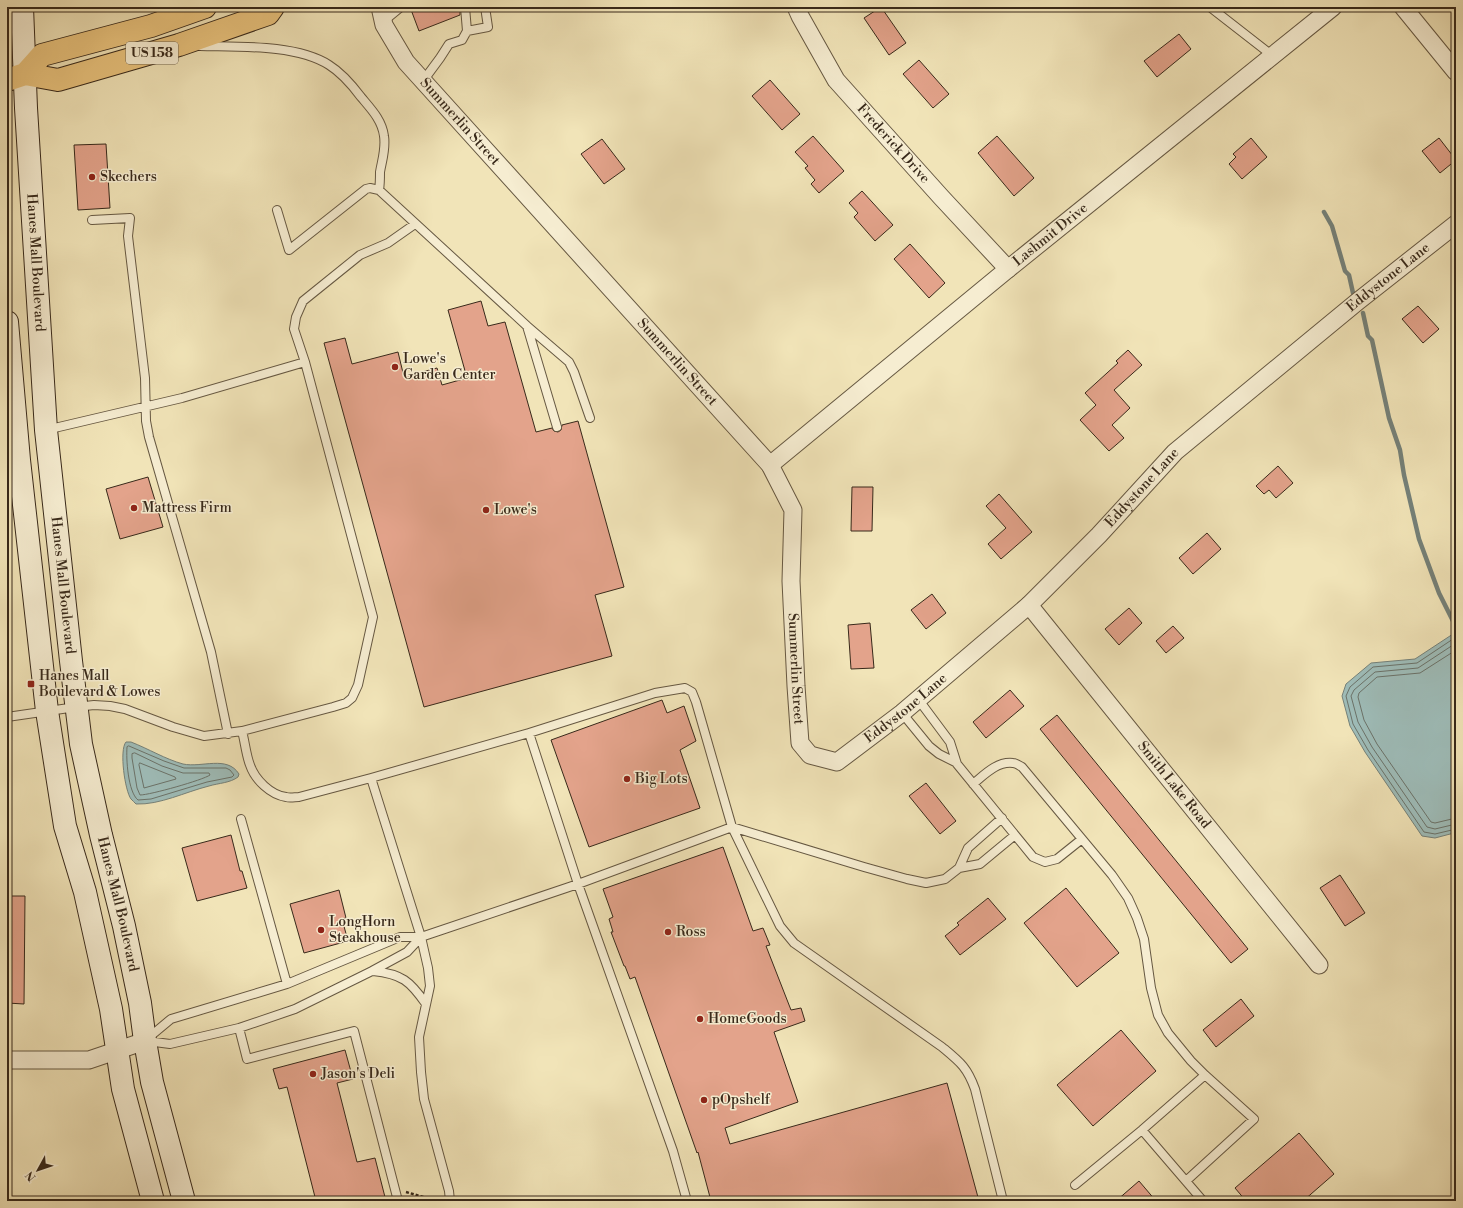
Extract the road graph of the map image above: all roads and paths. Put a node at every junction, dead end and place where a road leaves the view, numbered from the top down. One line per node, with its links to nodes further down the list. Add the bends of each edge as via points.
1 (22, 7): 16 (main road, Hanes Mall Boulevard)
2 (205, 7): 16 (main road, US 158, via 151,26 42,54)
3 (274, 7): 13 (main road, US 158, via 268,14)
4 (402, 7): 11 (lane)
5 (465, 7): 12 (lane)
6 (485, 7): 12 (lane, via 488,27)
7 (796, 7): 23 (street, Frederick Drive, via 836,80)
8 (1210, 7): 14 (lane)
9 (1333, 7): 14 (street, Lashmit Drive)
10 (1403, 7): 15 (street)
11 (382, 14): 17 (street, Summerlin Street, via 384,25 406,62)
12 (467, 31): 17 (lane, via 462,40 449,44)
13 (179, 45): 16 (main road, US 158, via 58,80); 18 (lane, via 288,51 308,56 332,67 353,87 381,124 385,152 380,171)
14 (1273, 56): 23 (street, Lashmit Drive)
15 (1456, 72)
16 (16, 77): 30 (main road, Hanes Mall Boulevard)
17 (423, 81): 31 (street, Summerlin Street)
18 (380, 190): 19 (lane, via 366,189 289,250); 21 (lane)
19 (277, 210)
20 (92, 220): 27 (lane, via 130,218 128,236 146,378)
21 (415, 224): 25 (lane); 26 (lane, via 388,243 360,255 303,301 294,329)
22 (1456, 224): 32 (street, Eddystone Lane, via 1175,452 1099,535)
23 (1008, 269): 31 (street, Lashmit Drive)
24 (7, 323): 35 (main road, Hanes Mall Boulevard, via 16,460)
25 (527, 326): 28 (lane, via 569,362); 29 (lane)
26 (304, 362): 27 (lane); 38 (lane, via 372,608 372,624 358,685 346,704)
27 (147, 407): 30 (lane); 40 (lane, via 148,437 211,652)
28 (590, 418)
29 (557, 427)
30 (46, 430): 34 (main road, Hanes Mall Boulevard)
31 (770, 465): 41 (street, Summerlin Street, via 793,510 791,581 800,743 810,755)
32 (1028, 605): 33 (street, Eddystone Lane); 53 (street, Smith Lake Road)
33 (918, 699): 36 (street, Eddystone Lane); 42 (lane, via 950,742)
34 (76, 707): 35 (lane); 40 (lane, via 94,705 125,709 204,736); 58 (main road, Hanes Mall Boulevard, via 97,820 124,926 140,1003)
35 (47, 711): 37 (lane); 59 (main road, Hanes Mall Boulevard, via 65,826 86,892 111,1009)
36 (902, 713): 41 (street, Eddystone Lane); 42 (lane, via 929,746)
37 (7, 717)
38 (242, 731): 40 (lane); 43 (lane, via 250,766 264,786 275,794 299,797)
39 (529, 732): 43 (lane); 47 (lane, via 655,693 689,689 696,702); 51 (lane)
40 (228, 734)
41 (837, 762)
42 (955, 762): 44 (lane)
43 (371, 778): 52 (lane)
44 (973, 784): 45 (lane); 49 (lane, via 998,766 1014,763 1022,767)
45 (1002, 818): 48 (lane); 50 (lane, via 968,848)
46 (241, 819): 55 (lane)
47 (732, 827): 50 (lane, via 926,883 945,879); 51 (lane); 72 (lane, via 780,926 794,943 962,1063 975,1089)
48 (1015, 835): 49 (lane, via 1033,857 1045,862 1057,859); 50 (lane, via 980,864)
49 (1082, 839): 61 (lane, via 1112,874 1128,898 1137,918 1144,939 1158,1015 1168,1033)
50 (959, 868)
51 (578, 884): 52 (lane); 71 (lane, via 673,1151)
52 (421, 937): 54 (lane, via 407,952); 55 (lane, via 400,937); 56 (lane, via 430,986)
53 (1319, 965)
54 (372, 971): 56 (lane, via 404,979); 57 (lane, via 295,1009)
55 (287, 984): 58 (lane, via 171,1019)
56 (426, 1004): 70 (lane, via 419,1037 424,1099)
57 (239, 1028): 58 (lane, via 170,1044); 69 (lane, via 247,1059 354,1031)
58 (145, 1041): 59 (street); 68 (main road, Hanes Mall Boulevard, via 152,1082)
59 (117, 1052): 60 (street, via 89,1060); 67 (main road, Hanes Mall Boulevard, via 123,1089)
60 (7, 1060)
61 (1205, 1075): 62 (lane); 63 (lane, via 1254,1119)
62 (1142, 1130): 63 (lane); 64 (lane)
63 (1186, 1182): 73 (lane)
64 (1075, 1185)
65 (402, 1190): 66 (path)
66 (430, 1199)
67 (153, 1201)
68 (184, 1201)
69 (398, 1201)
70 (450, 1201)
71 (688, 1201)
72 (1003, 1201)
73 (1203, 1201)

